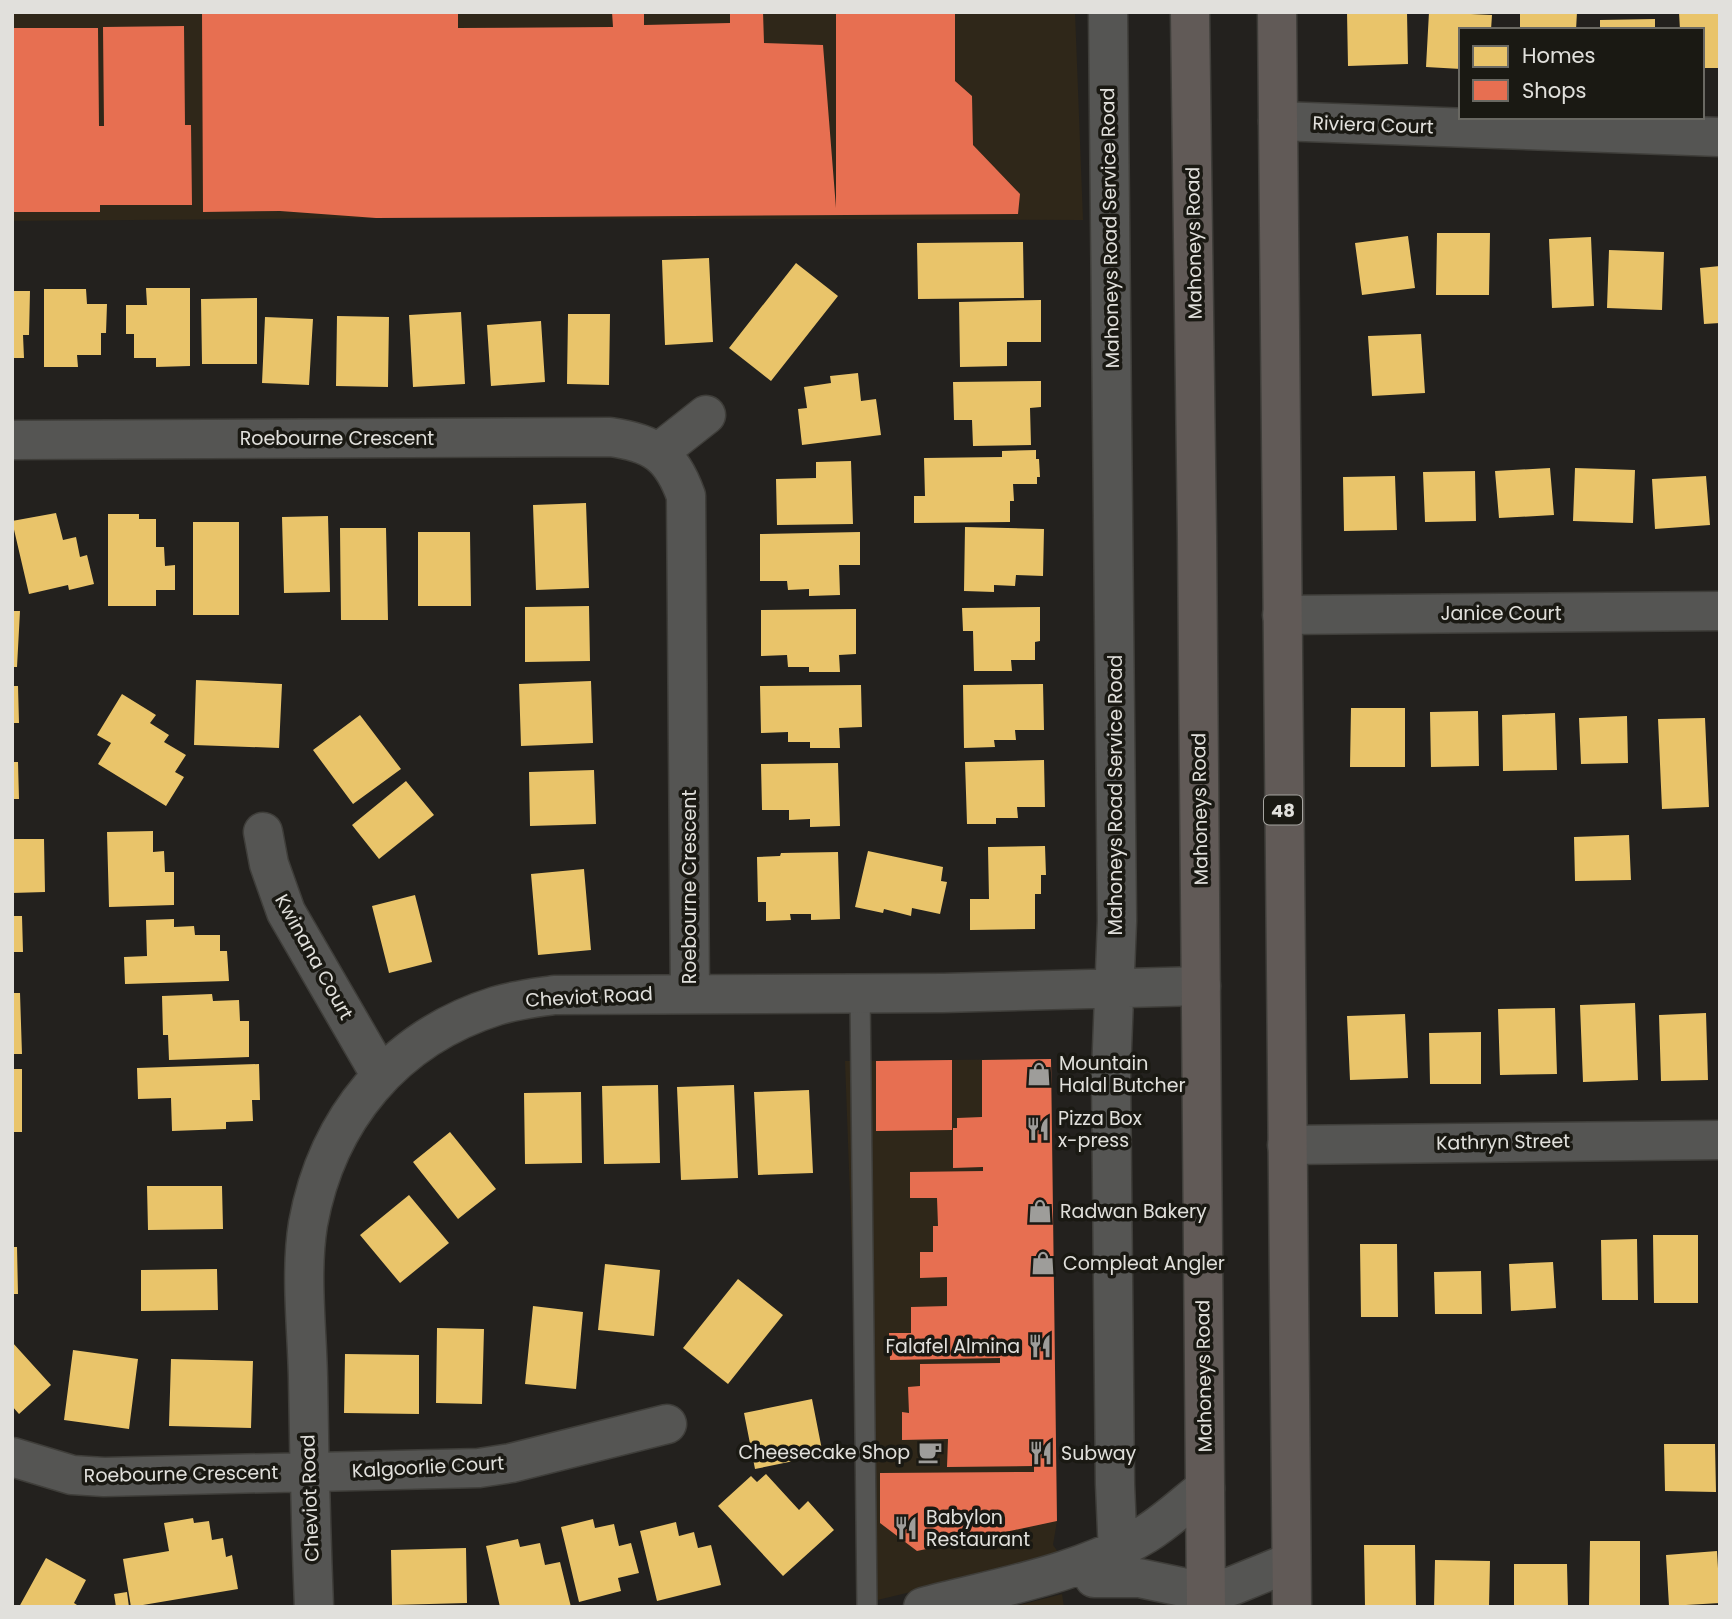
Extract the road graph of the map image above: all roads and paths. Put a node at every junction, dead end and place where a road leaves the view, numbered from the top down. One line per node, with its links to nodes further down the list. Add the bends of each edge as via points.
1 (1108, 12): 13 (street, Mahoneys Road Service Road, via 1117,922)
2 (1190, 12): 12 (main road, Mahoneys Road)
3 (1277, 12): 4 (main road, 48)
4 (1278, 121): 5 (street, Riviera Court); 10 (main road, 48)
5 (1720, 136)
6 (706, 415): 8 (street)
7 (12, 440): 8 (street, Roebourne Crescent, via 611,437)
8 (659, 452): 15 (street, Roebourne Crescent, via 686,496)
9 (1720, 611): 10 (street, Janice Court)
10 (1282, 615): 18 (main road, 48)
11 (263, 832): 16 (street, Kwinana Court, via 268,864 286,912)
12 (1201, 986): 13 (street, Cheviot Road); 22 (main road, Mahoneys Road)
13 (1113, 989): 14 (street, Cheviot Road); 24 (street, Mahoneys Road Service Road, via 1114,1471)
14 (860, 993): 15 (street, Cheviot Road); 28 (lane)
15 (690, 994): 16 (street, Cheviot Road, via 554,995 498,1005 445,1027)
16 (381, 1076): 21 (street, Cheviot Road, via 359,1101 325,1161 308,1226)
17 (1720, 1140): 18 (street, Kathryn Street)
18 (1287, 1145): 23 (main road, 48)
19 (667, 1424): 21 (street, Kalgoorlie Court, via 479,1468)
20 (12, 1457): 21 (street, Roebourne Crescent, via 72,1475 104,1477)
21 (310, 1472): 27 (street, Cheviot Road)
22 (1205, 1488): 24 (street); 25 (main road, Mahoneys Road)
23 (1291, 1562): 25 (street); 29 (main road, 48)
24 (1119, 1563): 25 (street); 26 (street)
25 (1206, 1599)
26 (930, 1606)
27 (314, 1607)
28 (867, 1607)
29 (1292, 1607)

